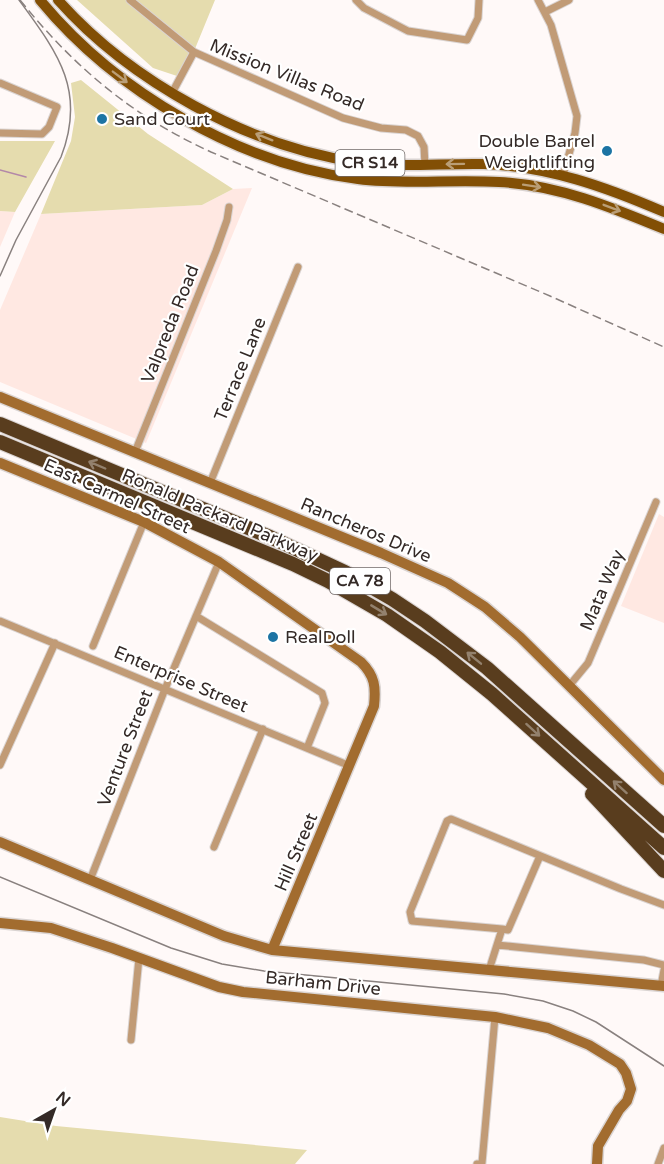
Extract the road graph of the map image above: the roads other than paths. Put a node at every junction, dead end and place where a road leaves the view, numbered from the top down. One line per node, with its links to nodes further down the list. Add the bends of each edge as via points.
1 (34, 0): 10 (main road)
2 (40, 0): 10 (main road, CR S14)
3 (58, 0): 13 (main road, CR S14, via 101,43)
4 (130, 0): 11 (street)
5 (356, 0): 6 (street, via 408,31 467,40 478,18)
6 (479, 0)
7 (538, 0): 9 (street)
8 (569, 0): 9 (street)
9 (545, 12): 16 (street, via 577,116)
10 (75, 40): 18 (main road, CR S14, one-way to 18, via 140,93 201,127 285,163)
11 (194, 52): 13 (street, Mission Villas Road); 15 (street, Mission Villas Road, via 343,118 418,135 424,147)
12 (0, 83): 14 (street, via 57,107 49,128 42,134)
13 (172, 93): 15 (main road, CR S14, one-way to 13, via 357,162 304,151 224,120)
14 (0, 133)
15 (425, 165): 16 (main road, CR S14, one-way to 15, via 508,166); 18 (main road, via 419,175 396,175)
16 (563, 175): 17 (main road, CR S14)
17 (582, 180): 19 (main road, CR S14); 20 (main road)
18 (384, 181): 20 (main road, CR S14, one-way to 20, via 501,182)
19 (595, 184): 21 (main road, via 580,189); 23 (main road, CR S14)
20 (558, 190): 21 (main road, CR S14)
21 (576, 195): 24 (main road, CR S14, one-way to 24)
22 (229, 207): 29 (street, Valpreda Road, via 216,251)
23 (664, 212)
24 (664, 229)
25 (298, 267): 31 (street, Terrace Lane)
26 (0, 397): 29 (street, Rancheros Drive)
27 (0, 424): 47 (highway, Ronald Packard Parkway / CA 78, one-way to 27, via 487,668 392,599 270,537)
28 (0, 442): 43 (highway, Ronald Packard Parkway / CA 78, one-way to 43, via 328,581 440,652)
29 (135, 452): 31 (street, Rancheros Drive)
30 (0, 463): 33 (street, East Carmel Street)
31 (210, 483): 39 (street, Rancheros Drive, via 448,583 485,607)
32 (656, 502): 39 (street, Mata Way, via 588,663)
33 (144, 522): 34 (street, East Carmel Street); 38 (street)
34 (219, 562): 35 (street, Venture Street); 45 (street, East Carmel Street, via 369,670 376,689 374,706)
35 (196, 616): 40 (street, Venture Street); 42 (street, via 322,693 325,704)
36 (0, 621): 37 (street, Enterprise Street)
37 (54, 643): 40 (street, Enterprise Street); 44 (street)
38 (93, 646)
39 (569, 686): 46 (street, Rancheros Drive)
40 (165, 688): 41 (street, Enterprise Street); 53 (street, Venture Street)
41 (262, 729): 42 (street, Enterprise Street); 49 (street)
42 (307, 748): 45 (street, Enterprise Street)
43 (558, 753): 50 (highway, Ronald Packard Parkway / CA 78); 52 (highway, via 579,781)
44 (0, 765)
45 (350, 766): 58 (street, Hill Street)
46 (664, 780)
47 (664, 826)
48 (0, 842): 53 (street, Barham Drive)
49 (214, 847)
50 (664, 848)
51 (540, 856): 54 (street); 56 (street, via 508,930); 56 (street, via 451,819 447,821 410,912 412,921)
52 (664, 871)
53 (90, 880): 58 (street, Barham Drive, via 224,936)
54 (664, 905)
55 (0, 923): 59 (street, Barham Drive, via 51,928)
56 (502, 929): 57 (street)
57 (497, 945): 60 (street); 61 (street)
58 (272, 950): 61 (street, Barham Drive)
59 (139, 958): 64 (street, Barham Drive, via 243,992); 65 (street)
60 (664, 965)
61 (489, 970): 63 (street, Barham Drive)
62 (664, 970): 63 (street)
63 (663, 986)
64 (495, 1017): 67 (street, via 483,1155 482,1163); 68 (street, Barham Drive, via 548,1028 589,1045 620,1064 630,1084 627,1101 598,1146)
65 (131, 1040)
66 (664, 1148): 69 (street)
67 (477, 1164)
68 (597, 1164)
69 (658, 1164)

